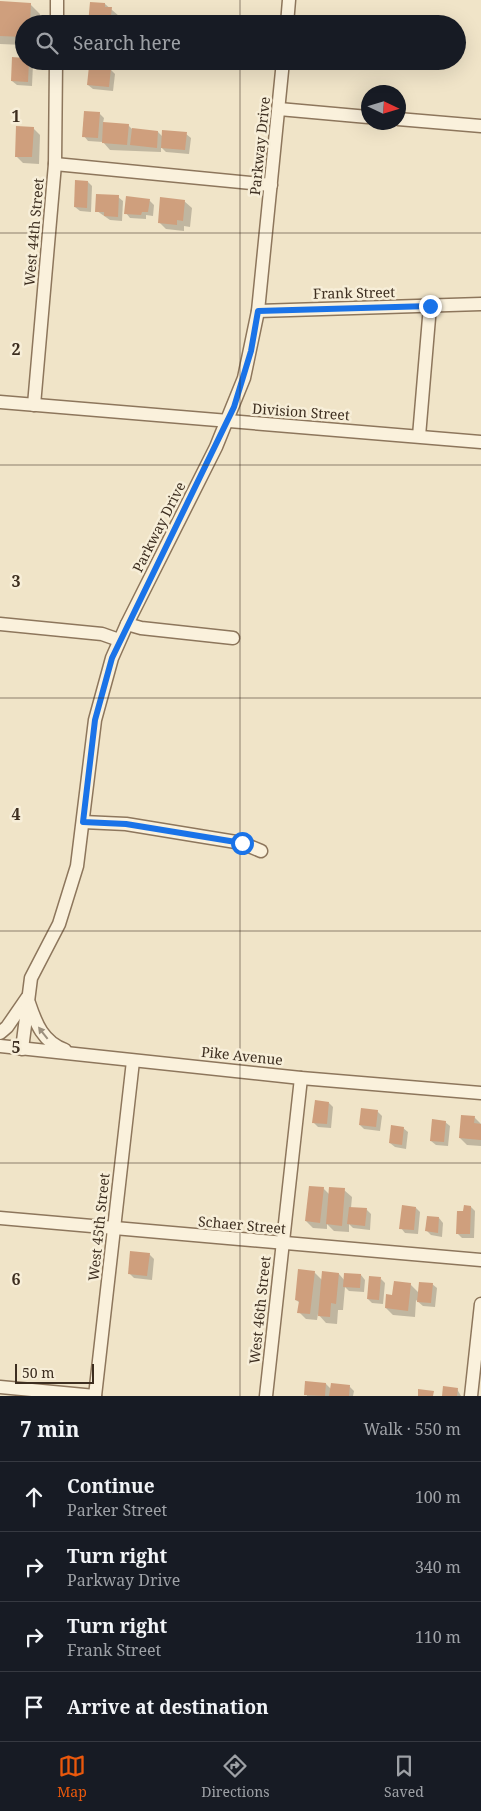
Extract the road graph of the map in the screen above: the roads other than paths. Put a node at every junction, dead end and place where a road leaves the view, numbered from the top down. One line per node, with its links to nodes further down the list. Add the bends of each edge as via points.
1 (57, 0): 3 (street)
2 (289, 0): 4 (street)
3 (57, 15)
4 (288, 15)
5 (56, 70): 11 (street, West 44th Street)
6 (282, 70): 7 (street, Parkway Drive)
7 (278, 109): 8 (street); 12 (street, Parkway Drive)
8 (361, 116)
9 (406, 120): 10 (street)
10 (481, 126)
11 (56, 164): 12 (street); 17 (street, West 44th Street)
12 (271, 185): 15 (street, Parkway Drive)
13 (481, 304): 14 (street, Frank Street)
14 (430, 306): 15 (street, Frank Street); 19 (street)
15 (258, 311): 18 (street, Parkway Drive, via 244,378)
16 (0, 402): 17 (street, Division Street)
17 (34, 405): 18 (street, Division Street)
18 (228, 421): 19 (street, Division Street); 22 (street, Parkway Drive)
19 (419, 436): 20 (street, Division Street)
20 (481, 442)
21 (0, 624): 24 (street, via 102,634)
22 (127, 624): 23 (street); 24 (street, Parkway Drive)
23 (233, 638)
24 (120, 640): 25 (street, Parkway Drive, via 101,692 95,720)
25 (83, 822): 26 (street, via 126,824 232,841); 27 (street, Parkway Drive, via 77,866 67,903 31,978)
26 (261, 851)
27 (27, 998): 28 (street, Parkway Drive); 30 (street, Parkway Drive); 31 (street, one-way to 27, via 56,1047 44,1036)
28 (0, 1033)
29 (0, 1046): 30 (street, Pike Avenue)
30 (22, 1049): 31 (street, Pike Avenue)
31 (75, 1054): 32 (street, Pike Avenue)
32 (133, 1061): 33 (street, Pike Avenue); 36 (street, West 45th Street)
33 (301, 1078): 34 (street, Pike Avenue); 37 (street, West 46th Street)
34 (481, 1092)
35 (0, 1218): 36 (street, Schaer Street)
36 (114, 1228): 37 (street, Schaer Street); 41 (street, West 45th Street)
37 (282, 1244): 38 (street, Schaer Street); 42 (street, West 46th Street)
38 (481, 1260)
39 (481, 1304): 43 (street)
40 (0, 1388): 41 (street)
41 (95, 1396)
42 (266, 1396)
43 (471, 1396)

